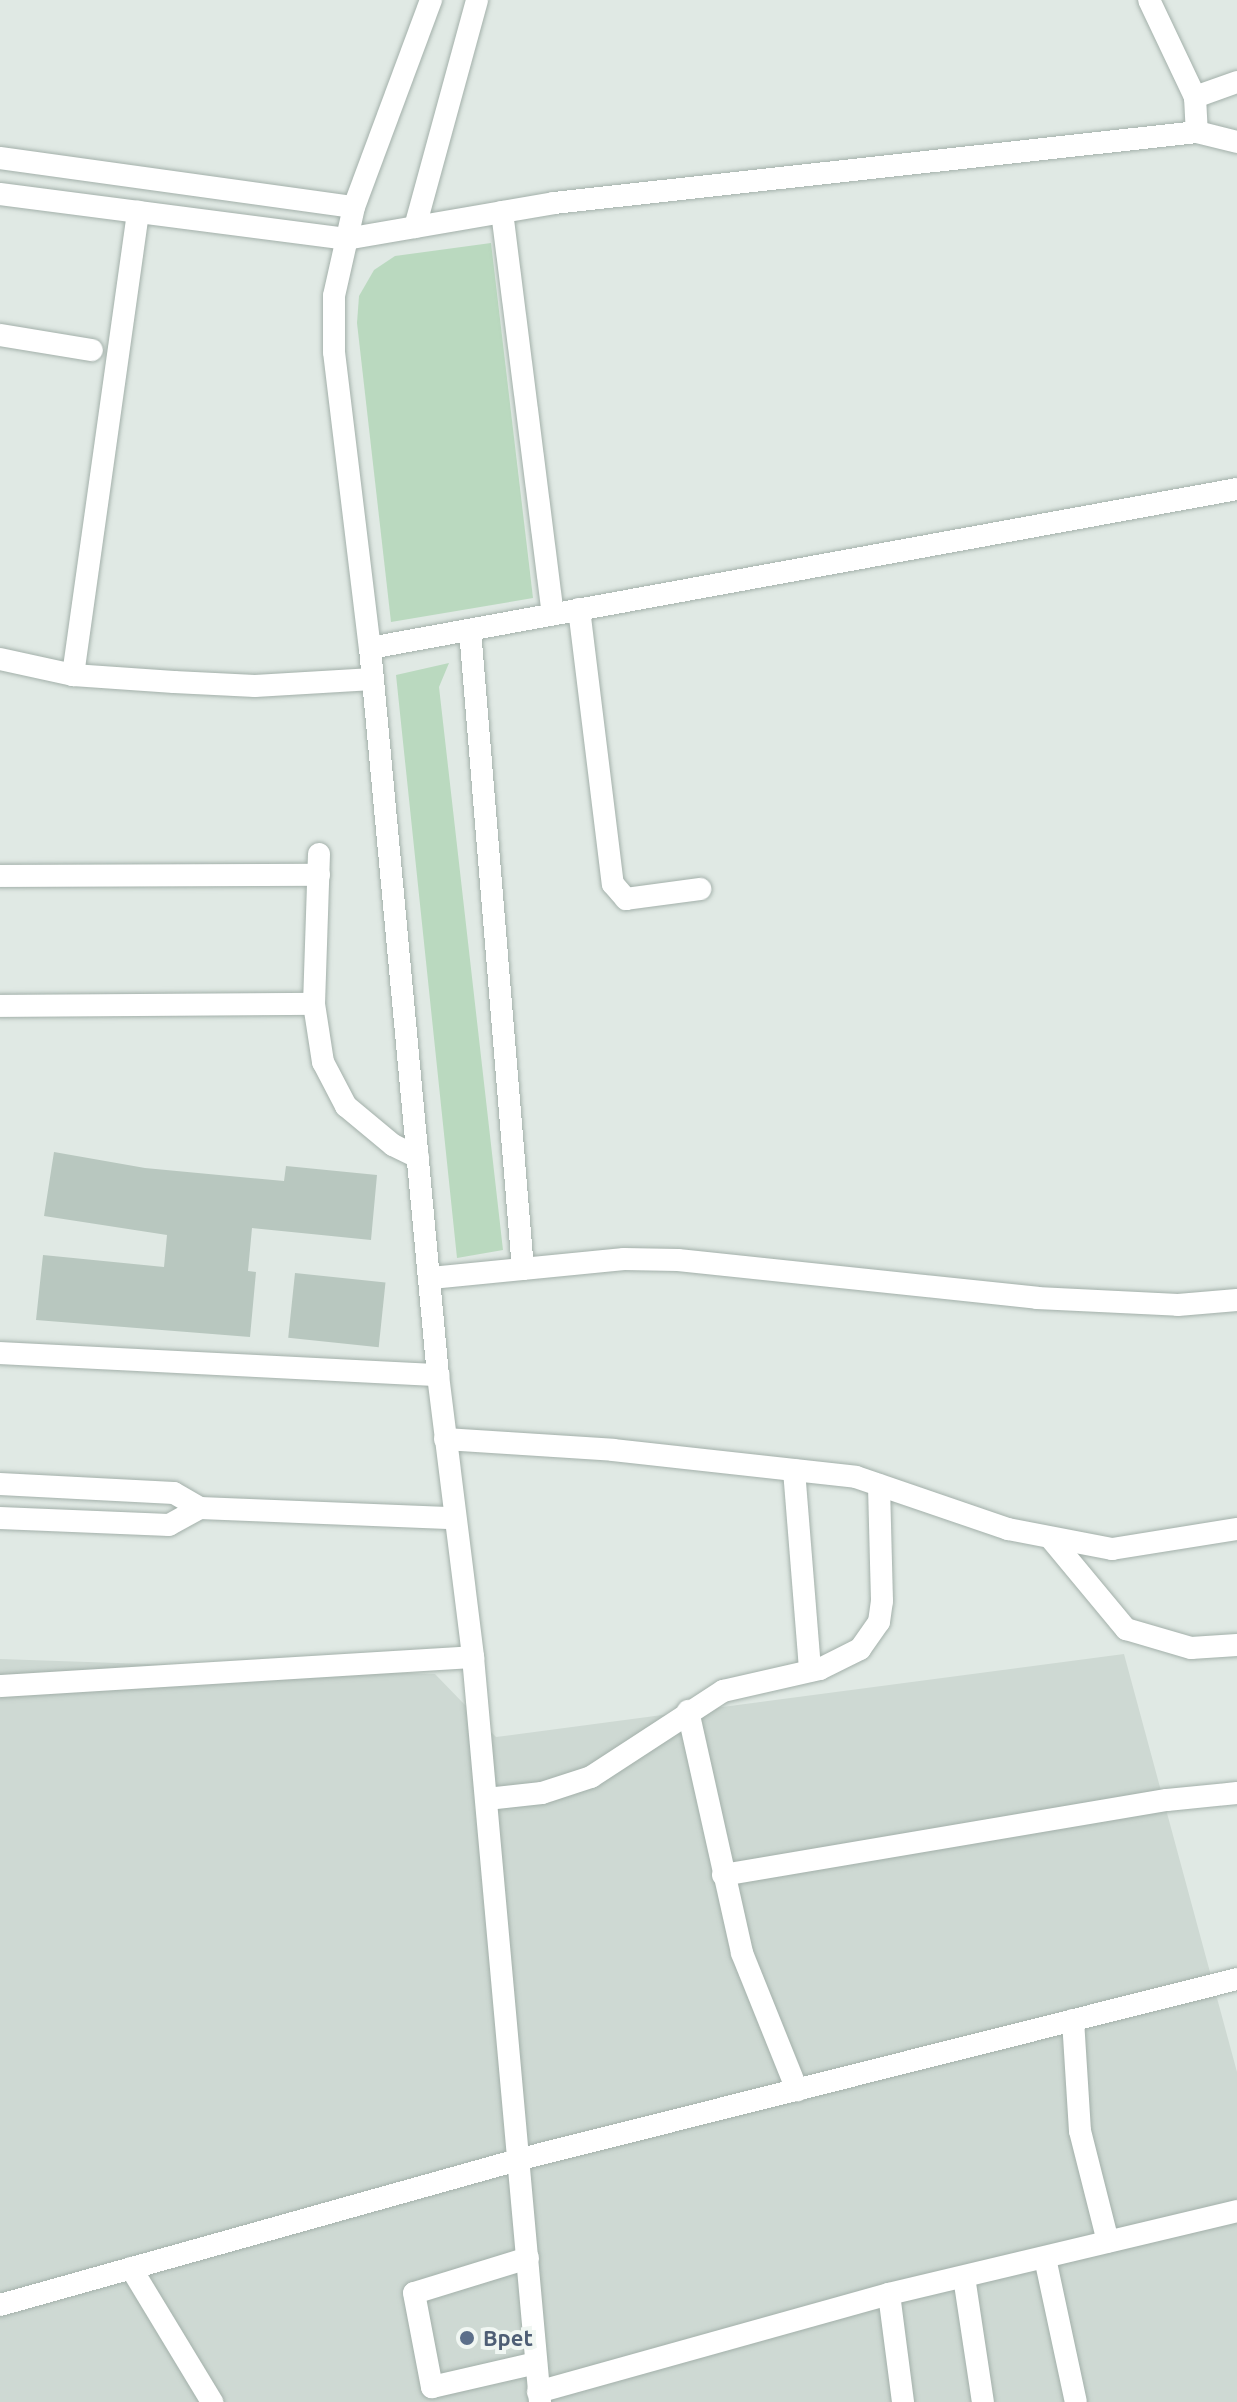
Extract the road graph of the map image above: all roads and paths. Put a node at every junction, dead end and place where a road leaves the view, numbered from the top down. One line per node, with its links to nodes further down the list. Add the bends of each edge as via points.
1 (431, 0): 10 (street)
2 (477, 0): 13 (street)
3 (1149, 0): 5 (street)
4 (1237, 82): 5 (street)
5 (1195, 97): 6 (street)
6 (1197, 132): 7 (street); 12 (street)
7 (1237, 142)
8 (0, 158): 10 (street)
9 (0, 194): 11 (street)
10 (354, 207): 14 (street)
11 (138, 212): 14 (street); 23 (street)
12 (502, 212): 13 (street); 19 (street)
13 (415, 227): 14 (street)
14 (346, 239): 21 (street, via 334,296 334,352)
15 (0, 335): 16 (street)
16 (92, 350)
17 (1237, 489): 18 (street)
18 (579, 609): 19 (street); 26 (street, via 613,884 626,899)
19 (553, 614): 20 (street)
20 (470, 630): 21 (street); 30 (street)
21 (370, 648): 24 (street)
22 (0, 659): 23 (street)
23 (73, 675): 24 (street, via 255,686)
24 (373, 679): 29 (street)
25 (0, 876): 27 (street, via 319,864)
26 (700, 889)
27 (314, 1004): 28 (street); 29 (street, via 323,1062 346,1106 393,1145)
28 (0, 1006)
29 (418, 1157): 31 (street)
30 (523, 1269): 31 (street); 32 (street, via 624,1259 678,1260 1037,1298 1178,1305)
31 (431, 1278): 34 (street)
32 (1237, 1300)
33 (0, 1353): 34 (street)
34 (438, 1375): 35 (street)
35 (445, 1439): 36 (street); 41 (street)
36 (794, 1470): 38 (street); 46 (street)
37 (0, 1484): 39 (street, via 174,1493)
38 (879, 1485): 43 (street); 46 (street, via 879,1622 860,1649)
39 (200, 1508): 40 (street, via 169,1525); 41 (street)
40 (0, 1518)
41 (454, 1518): 45 (street)
42 (1237, 1529): 43 (street, via 1112,1549)
43 (1052, 1540): 44 (street, via 1126,1629 1191,1648)
44 (1237, 1645)
45 (473, 1657): 47 (street); 50 (street)
46 (810, 1670): 48 (street, via 723,1691)
47 (0, 1686)
48 (688, 1711): 50 (street, via 591,1777 542,1793); 51 (street)
49 (1237, 1793): 51 (street, via 1167,1800)
50 (487, 1799): 55 (street)
51 (723, 1875): 54 (street, via 754,1991)
52 (1237, 1979): 53 (street)
53 (1073, 2020): 54 (street); 57 (street, via 1080,2131)
54 (797, 2090): 55 (street)
55 (521, 2159): 58 (street); 60 (street)
56 (1237, 2211): 57 (street)
57 (1108, 2242): 59 (street)
58 (528, 2258): 64 (street); 64 (street, via 414,2293 432,2387)
59 (1045, 2258): 61 (street); 69 (street)
60 (131, 2268): 63 (street); 66 (street)
61 (964, 2277): 62 (street); 68 (street)
62 (889, 2294): 65 (street); 67 (street)
63 (0, 2305)
64 (536, 2363): 65 (street)
65 (539, 2397)
66 (212, 2402)
67 (903, 2402)
68 (983, 2402)
69 (1076, 2402)

